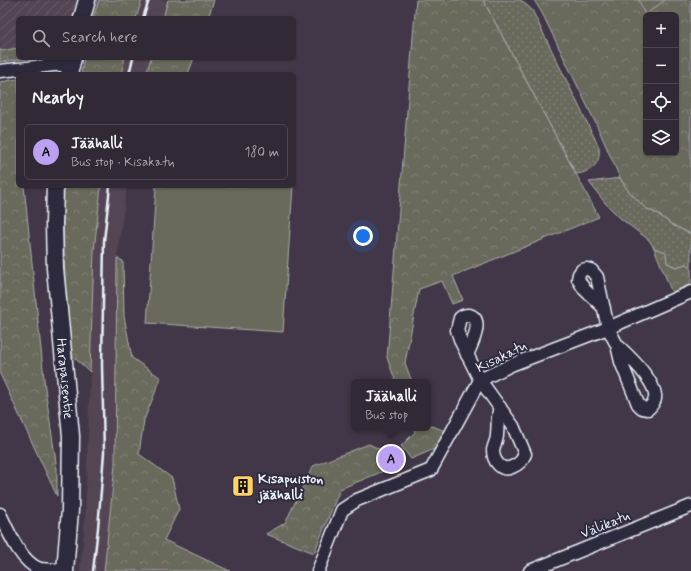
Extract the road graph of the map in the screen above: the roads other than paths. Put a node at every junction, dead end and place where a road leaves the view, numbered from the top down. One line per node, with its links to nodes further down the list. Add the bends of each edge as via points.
1 (87, 0): 2 (main road)
2 (83, 16)
3 (71, 66): 4 (street, via 54,65)
4 (0, 72)
5 (55, 188): 16 (main road, Harapaisentie, via 55,268 71,436 70,510)
6 (691, 292): 8 (street, Kisakatu)
7 (604, 308): 8 (street)
8 (608, 328): 9 (street); 11 (street, Kisakatu, via 511,365)
9 (617, 345): 9 (street, via 638,404 648,409 655,401 648,379 633,359)
10 (467, 355): 11 (street)
11 (480, 380): 12 (street); 17 (street, Kisakatu, via 431,470 357,500 342,510)
12 (500, 407)
13 (691, 506): 18 (street, Välikatu)
14 (0, 514): 15 (street, via 13,541 28,560 40,569)
15 (59, 571)
16 (65, 571)
17 (318, 571)
18 (530, 571)

